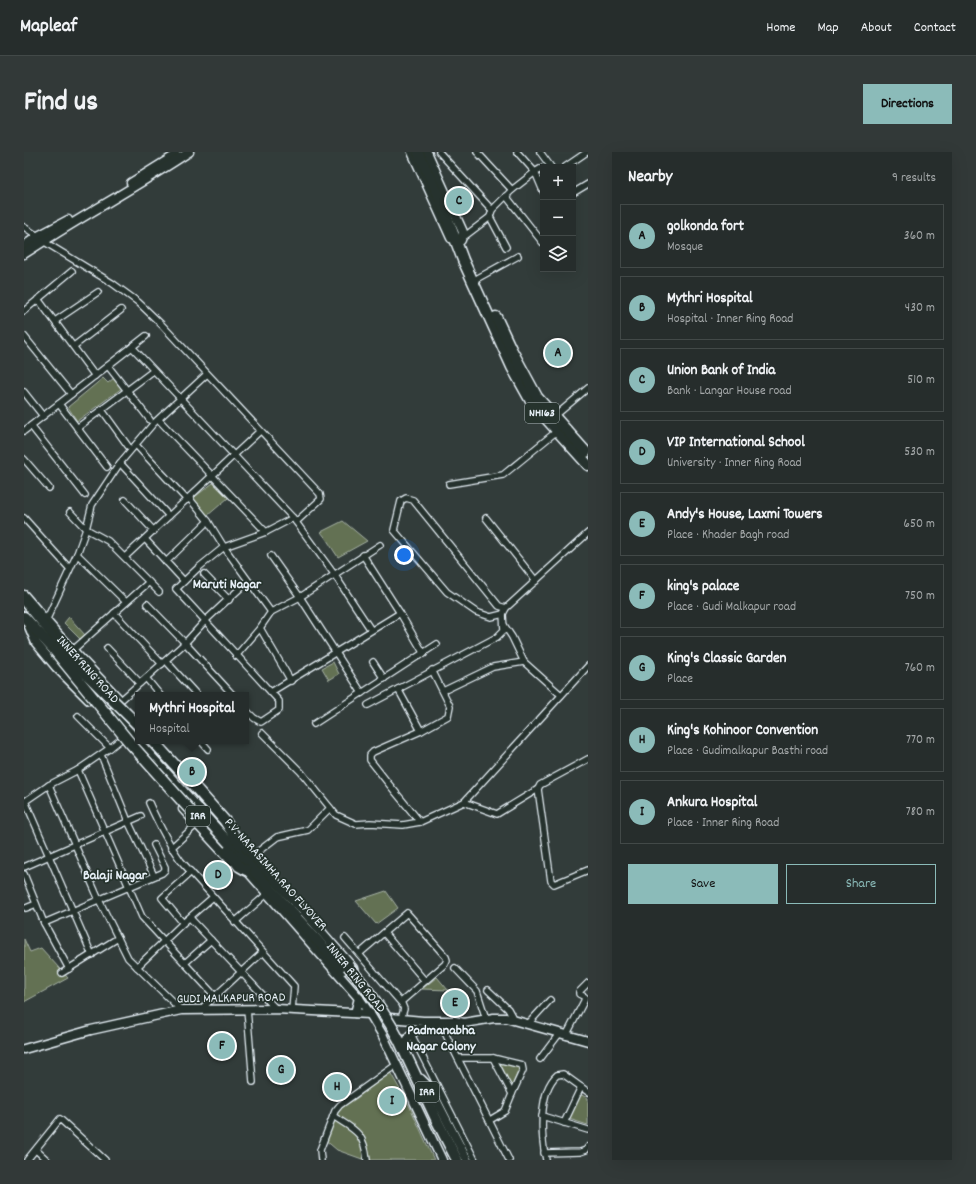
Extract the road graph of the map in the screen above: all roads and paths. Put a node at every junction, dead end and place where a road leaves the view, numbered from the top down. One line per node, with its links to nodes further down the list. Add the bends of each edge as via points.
1 (180, 152): 22 (main road)
2 (189, 152): 22 (main road, via 154,175)
3 (412, 152): 24 (main road, via 449,237)
4 (425, 152): 24 (highway, NH163); 24 (main road, via 463,232)
5 (439, 152): 19 (street)
6 (477, 152): 16 (street)
7 (517, 152): 13 (street)
8 (540, 152): 10 (street)
9 (587, 152): 11 (street)
10 (546, 164)
11 (569, 164)
12 (540, 170): 13 (street)
13 (535, 172): 14 (street); 16 (street)
14 (540, 184)
15 (588, 184): 17 (street)
16 (512, 190): 18 (street)
17 (576, 191)
18 (506, 196): 19 (street); 23 (street)
19 (492, 210): 20 (street)
20 (490, 217): 24 (street); 26 (street)
21 (24, 227): 22 (street)
22 (40, 239): 25 (main road); 27 (main road); 42 (street, via 138,302)
23 (540, 239)
24 (458, 241): 30 (highway, NH163); 59 (highway, NH163, via 512,367 532,403)
25 (24, 246)
26 (506, 246)
27 (24, 254)
28 (518, 256): 30 (street)
29 (72, 271): 32 (street)
30 (478, 278): 52 (highway, NH163, via 529,383 537,397)
31 (98, 292): 35 (street)
32 (38, 299): 33 (street); 35 (street)
33 (24, 310)
34 (121, 310): 38 (street)
35 (55, 321): 38 (street)
36 (24, 336): 47 (street)
37 (146, 336): 39 (street)
38 (74, 346): 43 (street)
39 (132, 347): 40 (street); 41 (street)
40 (108, 366): 43 (street); 45 (street)
41 (153, 371): 45 (street); 48 (street)
42 (207, 374): 48 (street); 58 (street)
43 (95, 376): 47 (street)
44 (588, 388): 52 (street)
45 (127, 391): 50 (street); 53 (street)
46 (24, 392): 51 (street)
47 (72, 394): 49 (street)
48 (181, 398): 54 (street); 63 (street)
49 (59, 404): 51 (street); 56 (street)
50 (102, 410): 56 (street); 61 (street)
51 (42, 416): 55 (street)
52 (555, 416): 62 (highway, NH163)
53 (150, 420)
54 (159, 420): 60 (street); 68 (street)
55 (31, 426): 57 (street); 71 (street)
56 (77, 428): 67 (street)
57 (24, 431)
58 (260, 431): 63 (street); 78 (street, via 320,494 321,499)
59 (557, 431): 66 (highway, NH163); 69 (street, via 503,475)
60 (136, 445): 65 (street); 72 (street)
61 (128, 446)
62 (588, 454)
63 (234, 456): 68 (street); 78 (street)
64 (24, 459): 70 (street)
65 (120, 463): 75 (street); 80 (street, via 92,504)
66 (588, 465)
67 (107, 467)
68 (212, 476): 72 (street); 82 (street)
69 (449, 484)
70 (49, 488)
71 (85, 495)
72 (188, 499): 75 (street); 79 (street)
73 (124, 500): 81 (street)
74 (70, 512): 80 (street)
75 (169, 516): 81 (street)
76 (24, 518): 92 (street)
77 (486, 518): 95 (street)
78 (294, 520): 82 (street); 94 (street)
79 (208, 521): 86 (street); 91 (street)
80 (86, 529): 87 (street); 90 (street, via 108,541)
81 (154, 531): 84 (street)
82 (266, 532): 86 (street)
83 (588, 533): 95 (street)
84 (145, 539): 90 (street); 91 (street)
85 (380, 545): 89 (street)
86 (224, 547): 96 (street); 97 (street)
87 (76, 554): 92 (street); 104 (street)
88 (271, 556): 101 (street)
89 (363, 556): 94 (street); 110 (street)
90 (125, 557): 98 (street)
91 (166, 562): 96 (street)
92 (69, 568): 114 (street)
93 (204, 574): 102 (street)
94 (334, 574): 101 (street); 117 (street)
95 (536, 580): 107 (street)
96 (184, 581): 113 (street, via 176,589)
97 (248, 581): 102 (street); 108 (street)
98 (149, 582): 99 (street); 104 (street)
99 (159, 592)
100 (24, 595): 114 (main road)
101 (300, 597): 108 (street); 123 (street)
102 (229, 600): 113 (street)
103 (24, 601): 114 (main road, INNER RING ROAD)
104 (126, 602): 109 (street)
105 (147, 604): 118 (street)
106 (24, 608): 121 (highway, P.V. NARASIMHA RAO FLYOVER)
107 (506, 608): 111 (street); 111 (street, via 499,606 413,500 406,498 401,501 394,530 447,592 476,612 491,617)
108 (271, 612): 116 (street)
109 (114, 613): 122 (street); 126 (street)
110 (400, 613): 117 (street); 124 (street)
111 (503, 614): 115 (street)
112 (25, 619): 121 (highway, P.V. NARASIMHA RAO FLYOVER); 155 (main road, INNER RING ROAD / IRR)
113 (205, 622): 118 (street); 125 (street)
114 (45, 623): 122 (main road); 150 (main road, INNER RING ROAD, via 68,655)
115 (504, 625): 128 (street); 130 (street, via 504,630 497,637)
116 (260, 628): 125 (street); 133 (street)
117 (371, 630): 123 (street)
118 (186, 643): 126 (street); 139 (street)
119 (437, 644): 124 (street)
120 (107, 648): 134 (street)
121 (57, 649): 148 (highway, bridge); 151 (highway, P.V. NARASIMHA RAO FLYOVER, bridge); 154 (highway, P.V. NARASIMHA RAO FLYOVER, bridge); 187 (highway, bridge, via 130,743 240,866)
122 (73, 650): 143 (main road)
123 (336, 653): 133 (street); 141 (street)
124 (424, 654): 132 (street)
125 (236, 656): 140 (street)
126 (164, 662): 131 (street); 138 (street)
127 (373, 662): 132 (street)
128 (524, 662): 136 (street, via 493,667); 142 (street)
129 (588, 666): 142 (street)
130 (432, 670): 135 (street); 136 (street)
131 (146, 678): 134 (street); 137 (street)
132 (384, 679): 141 (street)
133 (291, 681): 140 (street)
134 (140, 683): 143 (street)
135 (398, 689): 144 (street); 152 (street)
136 (443, 691): 152 (street, via 450,706 448,716)
137 (158, 692)
138 (194, 692)
139 (230, 692)
140 (271, 692): 145 (street, via 279,701 279,710 261,722)
141 (362, 693): 149 (street)
142 (561, 695): 171 (street)
143 (120, 701): 147 (main road)
144 (368, 705)
145 (249, 713)
146 (78, 716): 162 (street)
147 (135, 717)
148 (135, 722)
149 (314, 724)
150 (135, 727)
151 (135, 731)
152 (421, 731): 176 (street, via 370,755 370,760)
153 (262, 733): 173 (street, via 301,772)
154 (135, 736)
155 (124, 737): 162 (street); 177 (main road); 187 (main road, INNER RING ROAD / IRR)
156 (142, 744): 268 (highway, P.V. NARASIMHA RAO FLYOVER, bridge, via 363,992 388,1032)
157 (148, 744): 269 (highway, P.V. NARASIMHA RAO FLYOVER, bridge, via 371,994 394,1030)
158 (151, 744): 165 (main road, INNER RING ROAD / IRR)
159 (156, 744): 181 (highway, bridge, via 225,821)
160 (158, 744): 165 (main road)
161 (204, 744): 163 (street)
162 (110, 748): 164 (street)
163 (208, 749)
164 (100, 755): 167 (street); 175 (street)
165 (165, 759): 181 (main road, INNER RING ROAD / IRR)
166 (588, 759): 169 (street, via 540,785)
167 (78, 770): 168 (street); 178 (street)
168 (49, 785): 170 (street); 179 (street)
169 (538, 790): 171 (street, via 497,814); 186 (street, via 551,881 554,884)
170 (24, 802): 183 (street)
171 (464, 802): 176 (street)
172 (149, 803): 182 (street)
173 (330, 808): 176 (street, via 336,815 356,824 403,825); 184 (street, via 308,830 277,837)
174 (141, 816): 175 (street)
175 (128, 821): 178 (street); 190 (street)
176 (420, 822)
177 (197, 824): 182 (street); 187 (main road, via 236,867 244,872)
178 (104, 832): 179 (street); 192 (street)
179 (76, 845): 183 (street); 195 (street)
180 (154, 845): 190 (street, via 165,867 165,870)
181 (241, 846): 184 (main road, INNER RING ROAD / IRR)
182 (171, 848): 188 (street)
183 (48, 856): 185 (street); 198 (street)
184 (251, 857): 231 (main road, INNER RING ROAD / IRR, via 306,914 367,984)
185 (24, 867)
186 (588, 870)
187 (248, 871): 193 (main road, INNER RING ROAD / IRR)
188 (191, 872): 194 (street); 202 (street, via 162,898)
189 (24, 874): 191 (street)
190 (154, 876): 192 (street)
191 (26, 885): 196 (street)
192 (129, 887): 195 (street); 207 (street, via 142,917)
193 (267, 894): 200 (street); 221 (main road, INNER RING ROAD / IRR)
194 (213, 897): 199 (street); 200 (street)
195 (99, 900): 198 (street); 204 (street)
196 (36, 904): 197 (street); 201 (street)
197 (26, 908)
198 (72, 911): 201 (street); 210 (street)
199 (190, 918): 202 (street); 206 (street)
200 (235, 922): 208 (street)
201 (44, 923): 214 (street)
202 (183, 923): 207 (street)
203 (384, 933): 209 (street); 217 (street); 217 (street, via 407,913 446,957 446,962)
204 (118, 938): 210 (street); 212 (street, via 128,958)
205 (345, 938): 209 (street)
206 (211, 940): 211 (street); 215 (street)
207 (165, 942): 211 (street); 212 (street)
208 (263, 952): 215 (street); 228 (street, via 294,986)
209 (359, 954): 223 (street)
210 (92, 955): 214 (street)
211 (185, 963): 220 (street)
212 (138, 968): 225 (street)
213 (455, 968): 233 (street, via 477,992)
214 (69, 969): 216 (street)
215 (241, 972): 220 (street); 224 (street)
216 (62, 973)
217 (425, 981): 223 (street)
218 (588, 983): 241 (street, via 579,992 584,1001)
219 (488, 990): 234 (street, via 508,1009)
220 (215, 996): 226 (street)
221 (359, 998): 229 (main road); 230 (main road, INNER RING ROAD / IRR)
222 (550, 1000): 236 (street)
223 (401, 1002): 232 (street, via 404,1009)
224 (276, 1009): 227 (main road, GUDI MALKAPUR ROAD); 228 (main road, GUDI MALKAPUR ROAD)
225 (181, 1010): 226 (main road, GUDI MALKAPUR ROAD); 244 (main road, GUDI MALKAPUR ROAD, via 98,1028)
226 (200, 1010): 227 (main road, GUDI MALKAPUR ROAD)
227 (247, 1010): 250 (street)
228 (292, 1010): 229 (main road, GUDI MALKAPUR ROAD)
229 (355, 1013): 230 (main road, GUDI MALKAPUR ROAD)
230 (370, 1014): 239 (main road, INNER RING ROAD / IRR)
231 (390, 1018): 232 (main road); 238 (main road, INNER RING ROAD / IRR)
232 (401, 1019): 235 (main road)
233 (486, 1019): 234 (main road); 235 (main road)
234 (514, 1021): 236 (main road)
235 (464, 1023): 237 (main road)
236 (528, 1024): 241 (main road)
237 (442, 1027): 240 (main road, via 422,1028); 245 (street)
238 (396, 1029): 239 (main road, via 391,1028); 243 (main road, INNER RING ROAD / IRR)
239 (382, 1034): 248 (main road, INNER RING ROAD / IRR)
240 (411, 1034): 243 (main road); 272 (street)
241 (562, 1035): 242 (main road); 247 (street)
242 (588, 1041)
243 (406, 1048): 249 (main road, INNER RING ROAD / IRR)
244 (24, 1049)
245 (458, 1058): 246 (street); 256 (street)
246 (493, 1058): 253 (street); 253 (street, via 522,1065)
247 (540, 1059)
248 (396, 1065): 254 (street, via 340,1105); 267 (main road, INNER RING ROAD / IRR)
249 (421, 1079): 270 (main road, INNER RING ROAD / IRR); 271 (main road, via 430,1088)
250 (253, 1082)
251 (581, 1087): 252 (street); 255 (street, via 563,1074 557,1075 552,1079); 257 (street)
252 (588, 1092)
253 (512, 1094): 256 (street, via 505,1111)
254 (333, 1116): 265 (street, via 320,1150); 266 (street, via 358,1131)
255 (542, 1116): 257 (street); 261 (street)
256 (490, 1120): 273 (street)
257 (564, 1123): 258 (street)
258 (588, 1130)
259 (588, 1147): 261 (street, via 580,1152)
260 (36, 1150): 262 (street); 263 (street); 264 (street, via 60,1119)
261 (544, 1153): 274 (street)
262 (27, 1160)
263 (47, 1160)
264 (105, 1160)
265 (321, 1160)
266 (367, 1160)
267 (442, 1160)
268 (450, 1160)
269 (457, 1160)
270 (461, 1160)
271 (467, 1160)
272 (475, 1160)
273 (510, 1160)
274 (546, 1160)

